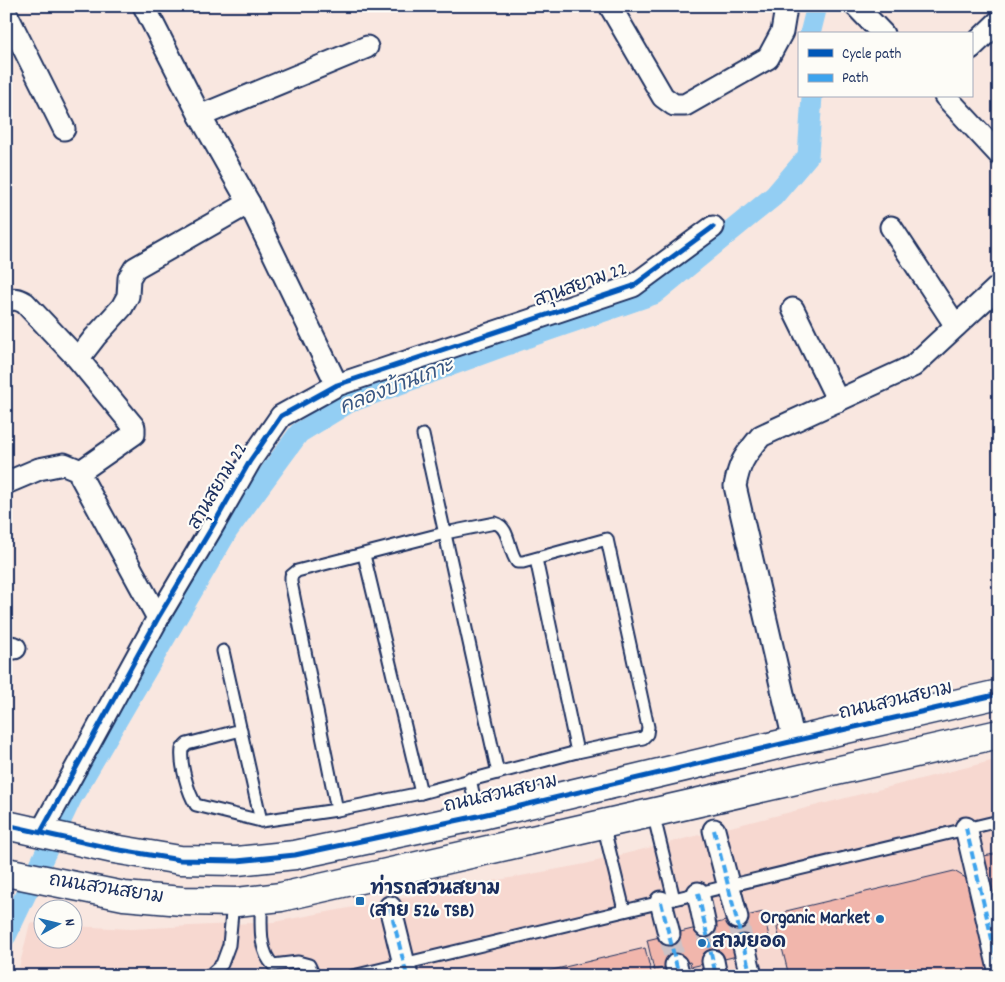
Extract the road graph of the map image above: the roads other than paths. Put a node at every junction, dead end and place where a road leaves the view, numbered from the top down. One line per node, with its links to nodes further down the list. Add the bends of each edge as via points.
1 (144, 6): 11 (street)
2 (610, 6): 3 (street, via 663,98 674,105 685,105 768,58 782,32)
3 (785, 6)
4 (856, 6): 7 (street)
5 (6, 13): 12 (street)
6 (999, 21): 9 (street)
7 (881, 32)
8 (366, 47): 11 (street)
9 (972, 47)
10 (946, 98): 13 (street)
11 (200, 116): 14 (street)
12 (64, 129)
13 (999, 154)
14 (249, 203): 21 (street, via 135,268 128,278 128,296 122,307); 22 (street)
15 (713, 227): 22 (street, สาุนสยาม 22, via 633,286)
16 (891, 227): 20 (street)
17 (999, 286): 20 (street)
18 (6, 301): 21 (street, via 19,299 25,303)
19 (793, 309): 23 (street)
20 (956, 326): 23 (street, via 913,366)
21 (78, 359): 25 (street, via 135,432)
22 (337, 385): 30 (street, สาุนสยาม 22, via 282,416 250,461)
23 (838, 401): 35 (street, via 761,436 744,456 735,486)
24 (423, 435): 27 (lane)
25 (81, 471): 26 (street, via 64,464); 30 (street)
26 (6, 483)
27 (445, 533): 28 (lane); 29 (lane, via 500,524 518,562); 38 (lane)
28 (364, 555): 41 (lane); 42 (lane, via 297,571 290,582)
29 (536, 559): 36 (lane); 36 (lane, via 608,539 648,727 643,738)
30 (158, 618): 51 (street, สาุนสยาม 22)
31 (223, 650): 33 (lane)
32 (999, 694): 35 (street, ถนนสวนสยาม)
33 (241, 730): 46 (lane); 46 (lane, via 187,744 181,756 196,806)
34 (999, 734): 40 (street, ถนนสวนสยาม)
35 (794, 740): 37 (street, ถนนสวนสยาม)
36 (576, 752): 38 (lane)
37 (674, 770): 40 (street, via 679,789 686,793 762,777); 44 (street, ถนนสวนสยาม)
38 (498, 773): 39 (lane)
39 (470, 778): 41 (lane); 44 (lane)
40 (784, 783): 43 (street, ถนนสวนสยาม)
41 (421, 793): 42 (lane)
42 (337, 810): 46 (lane)
43 (653, 813): 47 (street, ถนนสวนสยาม); 56 (lane)
44 (469, 818): 47 (street, via 490,831 530,828 602,811 609,814); 51 (street, ถนนสวนสยาม, via 295,855 236,861 180,860)
45 (999, 820): 49 (lane)
46 (261, 821)
47 (608, 823): 55 (street, ถนนสวนสยาม); 59 (lane)
48 (6, 825): 51 (street, ถนนสวนสยาม)
49 (966, 828): 53 (lane); 64 (street)
50 (714, 830): 53 (street)
51 (41, 832)
52 (13, 873): 57 (street, ถนนสวนสยาม, via 124,896)
53 (728, 886): 54 (lane); 60 (street)
54 (698, 893): 56 (lane); 61 (street)
55 (261, 899): 57 (street, ถนนสวนสยาม); 67 (lane, via 266,958 273,965 298,962 309,965)
56 (667, 900): 59 (lane); 62 (street)
57 (233, 902): 66 (lane, via 229,945 222,964)
58 (390, 907): 65 (street)
59 (624, 910): 65 (lane)
60 (736, 918)
61 (705, 926)
62 (668, 934)
63 (744, 946): 69 (street)
64 (999, 969)
65 (406, 970): 68 (lane)
66 (210, 976)
67 (314, 976)
68 (353, 976)
69 (751, 976)

